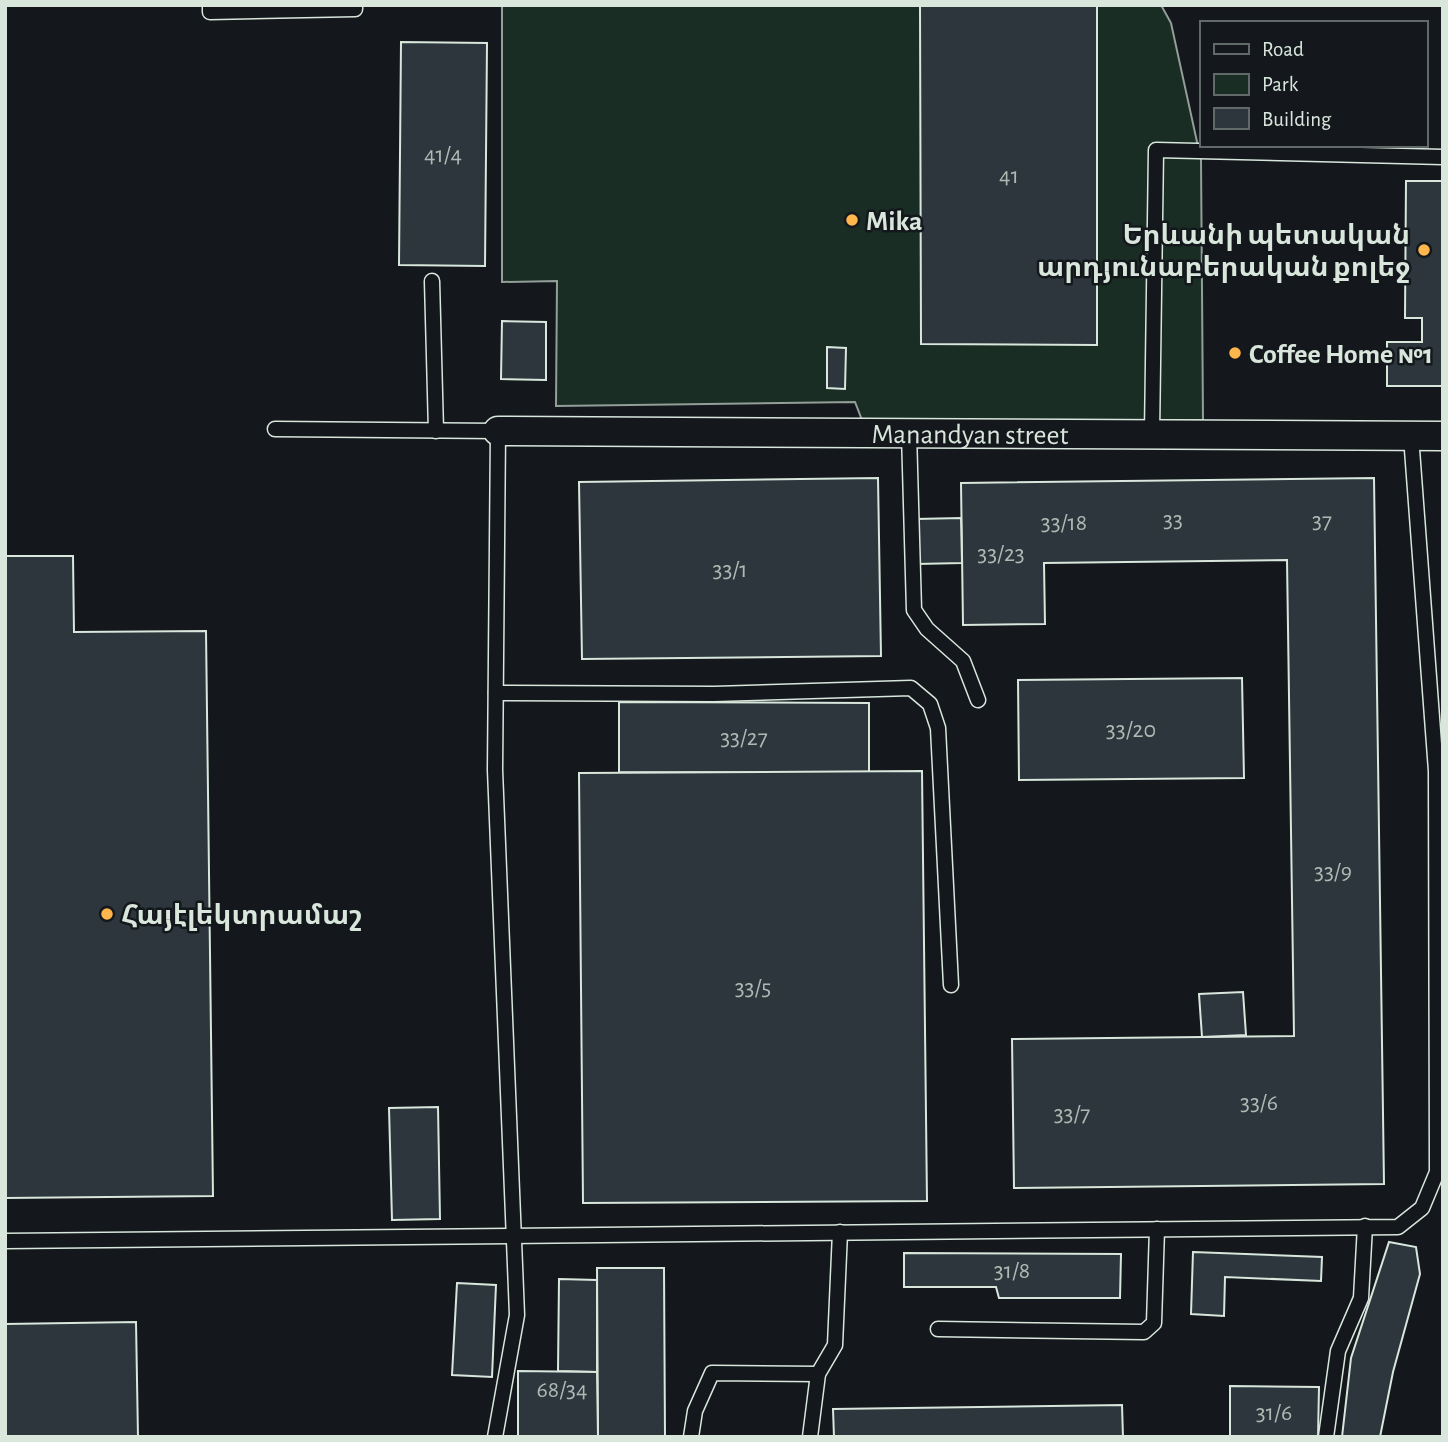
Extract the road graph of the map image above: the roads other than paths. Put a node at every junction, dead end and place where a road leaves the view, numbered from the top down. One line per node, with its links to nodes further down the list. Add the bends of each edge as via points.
1 (210, 5): 2 (lane, via 210,12 355,9)
2 (355, 5)
3 (1443, 156): 9 (lane, via 1156,150)
4 (432, 281): 6 (lane)
5 (275, 429): 6 (lane)
6 (436, 431): 7 (lane)
7 (498, 431): 8 (street, Manandyan street); 12 (lane)
8 (909, 433): 9 (street, Manandyan street); 13 (lane, via 914,610 927,629 962,661)
9 (1152, 435): 10 (street, Manandyan street)
10 (1411, 436): 11 (street, Manandyan street); 14 (lane)
11 (1443, 436)
12 (496, 693): 15 (lane, via 714,694 911,688 930,704 938,728); 20 (lane, via 495,769)
13 (978, 699)
14 (1439, 771): 16 (lane)
15 (951, 985)
16 (1440, 1176): 17 (lane, via 1422,1208 1398,1227)
17 (1365, 1226): 18 (lane); 27 (lane, via 1361,1298 1338,1351)
18 (1157, 1229): 19 (lane); 22 (lane, via 1154,1323 1144,1332)
19 (840, 1232): 20 (lane); 23 (lane, via 835,1345)
20 (516, 1234): 21 (lane); 24 (lane, via 517,1315)
21 (5, 1241)
22 (938, 1329)
23 (818, 1374): 25 (lane, via 712,1373 695,1411); 26 (lane)
24 (495, 1437)
25 (691, 1437)
26 (810, 1437)
27 (1325, 1437)

